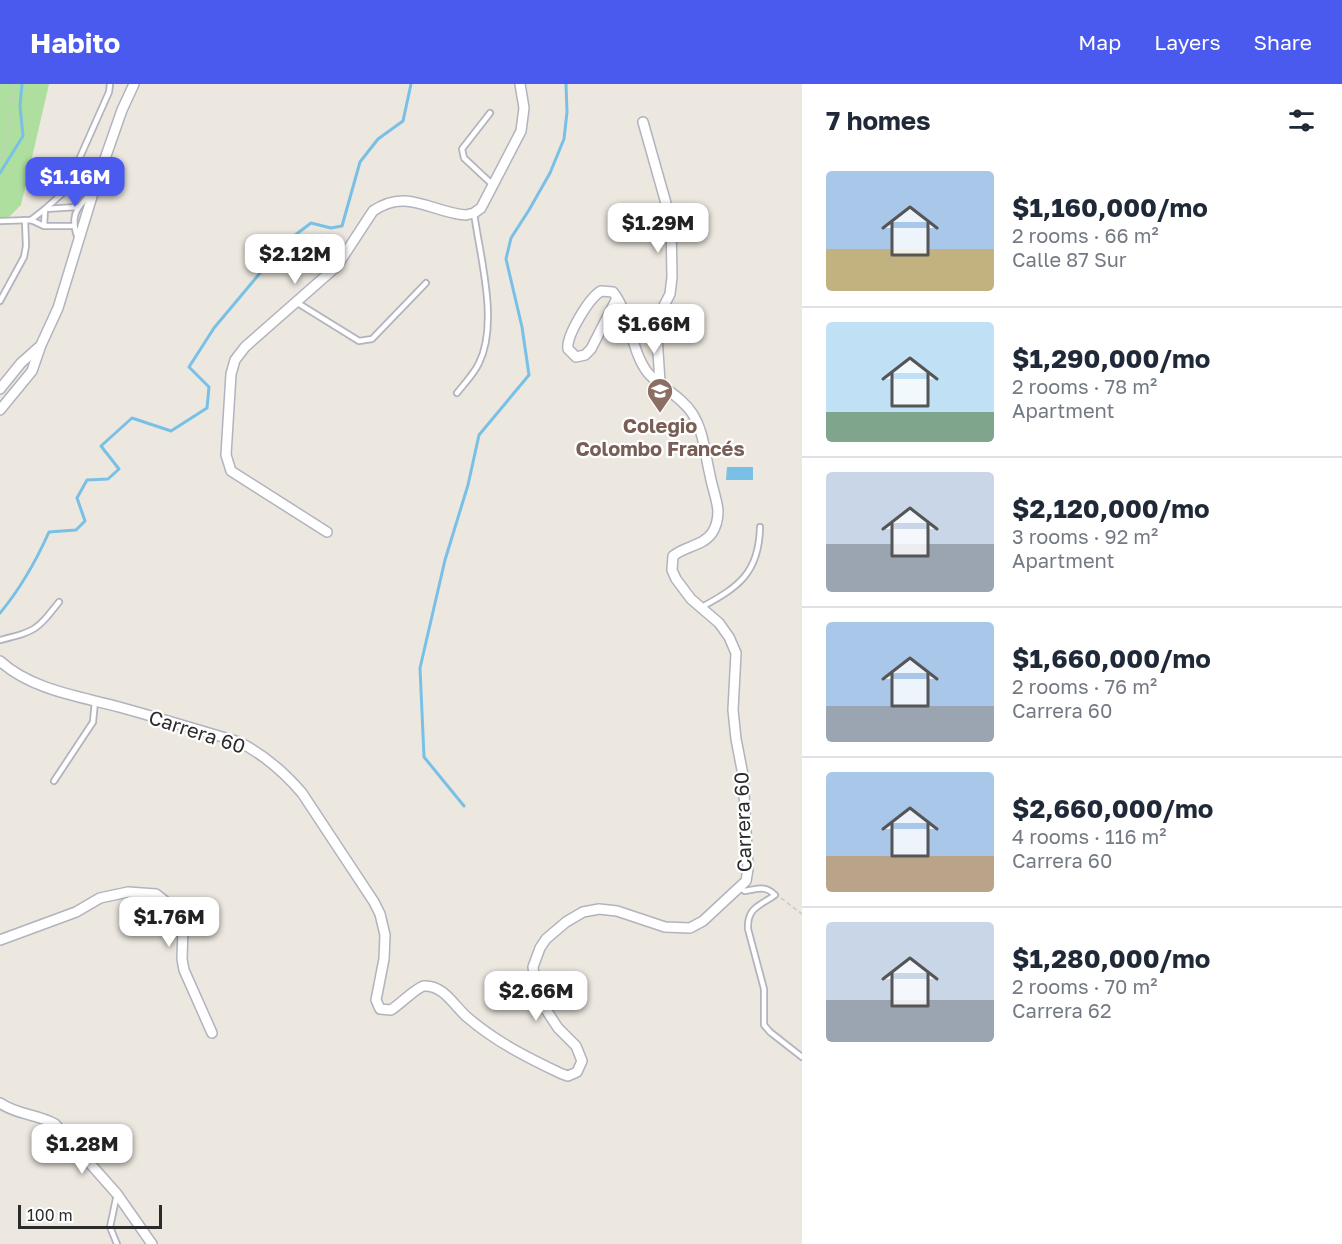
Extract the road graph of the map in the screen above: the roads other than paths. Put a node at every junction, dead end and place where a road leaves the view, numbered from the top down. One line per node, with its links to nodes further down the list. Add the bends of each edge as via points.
1 (110, 84): 9 (lane, via 65,191)
2 (134, 84): 7 (street)
3 (520, 84): 6 (street, via 524,108 521,131)
4 (490, 113): 6 (lane, via 462,153)
5 (643, 122): 22 (street, via 671,221 670,294 656,321)
6 (494, 186): 10 (street)
7 (94, 190): 8 (lane); 16 (street)
8 (77, 207): 9 (lane); 15 (lane)
9 (45, 208): 11 (lane); 14 (lane)
10 (474, 213): 20 (street, via 462,215 406,200 378,207 337,266); 24 (lane, via 489,327 478,365)
11 (31, 219): 12 (lane); 14 (lane)
12 (25, 220): 13 (lane); 19 (lane, via 24,257)
13 (0, 221)
14 (44, 226): 15 (lane)
15 (73, 226): 16 (lane)
16 (79, 243): 21 (street, via 58,308)
17 (426, 283): 20 (lane, via 372,339 359,341)
18 (617, 298): 18 (street, via 606,290 591,300 567,341 568,349 576,357 591,349); 22 (street, via 648,373)
19 (0, 302)
20 (296, 303): 27 (street, via 235,360 226,455 231,471)
21 (41, 345): 23 (street); 25 (street, via 32,371)
22 (660, 382): 29 (street, Carrera 60, via 692,412 703,441 718,514 712,534 704,542 676,553 672,559 676,579)
23 (0, 389)
24 (457, 393)
25 (0, 410)
26 (760, 527): 29 (lane, via 760,549 751,570 739,583)
27 (327, 532)
28 (59, 603): 30 (lane, via 33,631)
29 (700, 608): 34 (street, Carrera 60, via 719,623 736,653 733,710 743,775 748,869)
30 (0, 640)
31 (0, 661): 32 (street, Carrera 60, via 30,681)
32 (95, 701): 33 (lane, via 93,722); 34 (street, Carrera 60, via 238,742 262,755 296,786 380,914 385,935 376,1000 380,1010 391,1010 421,986 431,986 442,990 466,1016 505,1045 568,1076 577,1072 582,1061 576,1046 558,1028 537,996 533,967 551,934 583,912 599,909 664,927 690,927 703,921)
33 (54, 781)
34 (740, 888): 37 (lane, via 745,891 761,887 775,895 752,911 748,929 764,989 765,1025)
35 (0, 940): 36 (street, via 76,912 100,898 128,892 156,894 183,927 184,970)
36 (212, 1033)
37 (802, 1057)
38 (0, 1103): 39 (street, via 23,1115 45,1118 55,1124)
39 (117, 1194): 40 (lane, via 110,1227); 41 (street)
40 (117, 1244)
41 (152, 1244)

